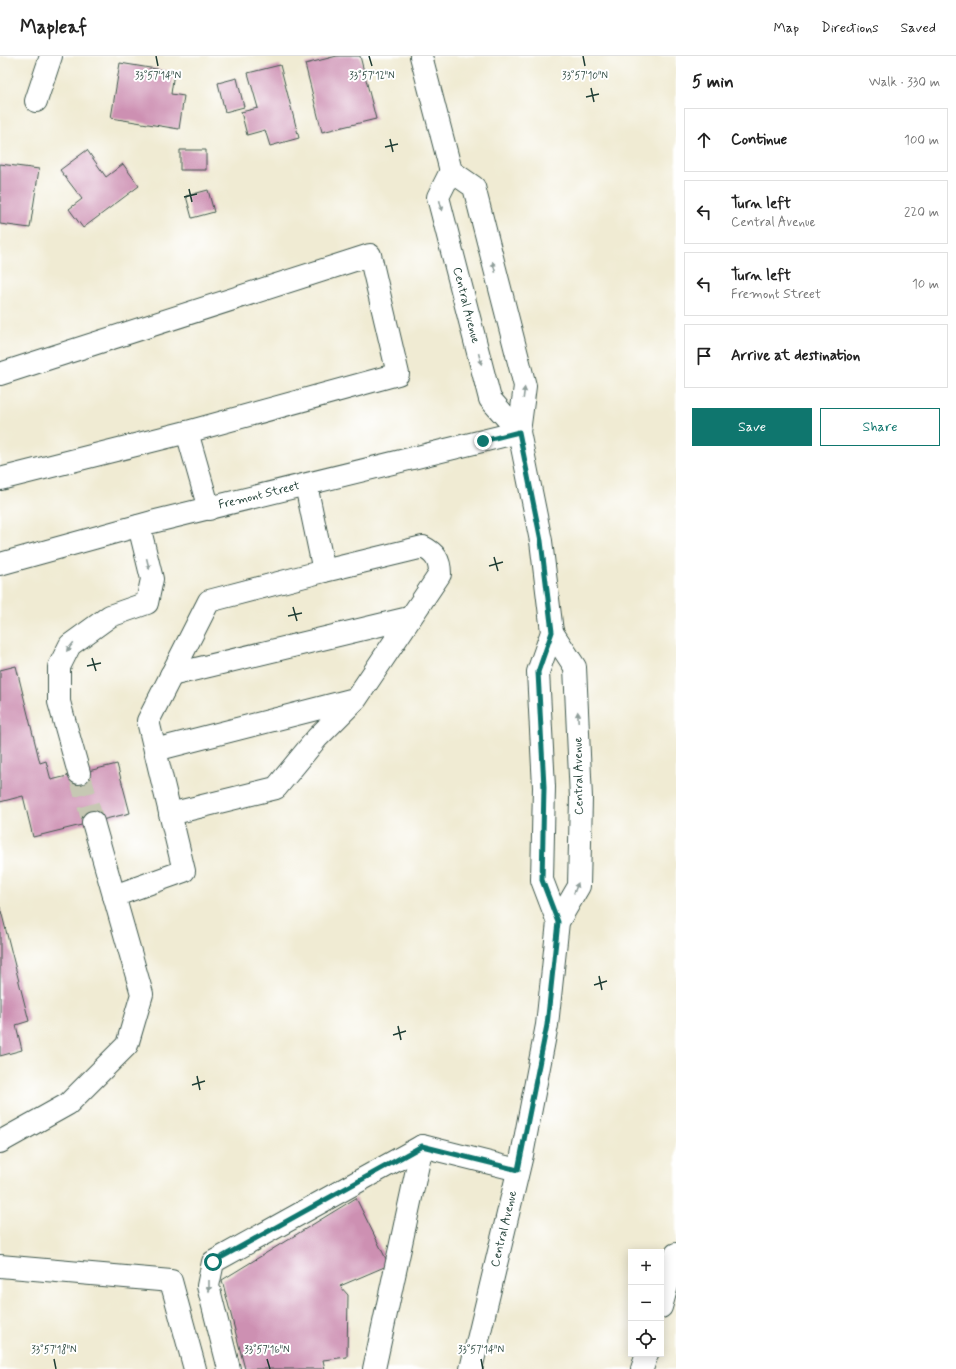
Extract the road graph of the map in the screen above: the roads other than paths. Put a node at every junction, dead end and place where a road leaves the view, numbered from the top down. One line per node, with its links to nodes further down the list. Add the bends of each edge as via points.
1 (52, 56): 3 (main road)
2 (421, 56): 4 (main road)
3 (36, 101)
4 (451, 170): 7 (main road, Central Avenue, one-way to 4, via 525,386 474,187); 7 (main road, Central Avenue, one-way to 7, via 438,197 490,399)
5 (0, 374): 6 (main road, via 370,255 398,374)
6 (187, 432): 8 (main road); 10 (main road)
7 (519, 432): 9 (main road, Fremont Street); 15 (main road, Central Avenue, via 541,541)
8 (0, 479)
9 (306, 485): 10 (main road, Fremont Street); 13 (main road)
10 (209, 508): 11 (main road, Fremont Street)
11 (139, 526): 12 (main road, Fremont Street); 19 (main road, one-way to 19, via 152,579 147,603 110,616 70,645 59,667 59,702)
12 (0, 564)
13 (324, 571): 14 (main road, via 423,547 433,552 440,563 440,574); 16 (main road, via 209,601)
14 (409, 618): 16 (main road); 17 (main road)
15 (552, 632): 23 (main road, Central Avenue, via 538,672 544,787 542,880); 23 (main road, Central Avenue, one-way to 15, via 579,886 581,798 576,667)
16 (171, 675): 18 (main road, via 148,721)
17 (356, 699): 18 (main road); 20 (main road, via 317,738 276,788)
18 (155, 750): 20 (main road)
19 (79, 773)
20 (170, 814): 22 (main road, via 184,872)
21 (93, 822): 22 (main road)
22 (114, 896): 24 (main road, via 142,994 127,1045 68,1104)
23 (558, 922): 26 (main road, Central Avenue, via 547,1025)
24 (0, 1142)
25 (422, 1146): 26 (main road); 32 (main road, one-way to 32, via 213,1262 208,1286); 33 (main road)
26 (518, 1170): 34 (main road, Central Avenue)
27 (676, 1254): 29 (main road)
28 (0, 1266): 31 (main road, via 171,1281)
29 (664, 1296)
30 (646, 1357): 35 (main road)
31 (195, 1369)
32 (229, 1369)
33 (374, 1369)
34 (471, 1369)
35 (642, 1369)

